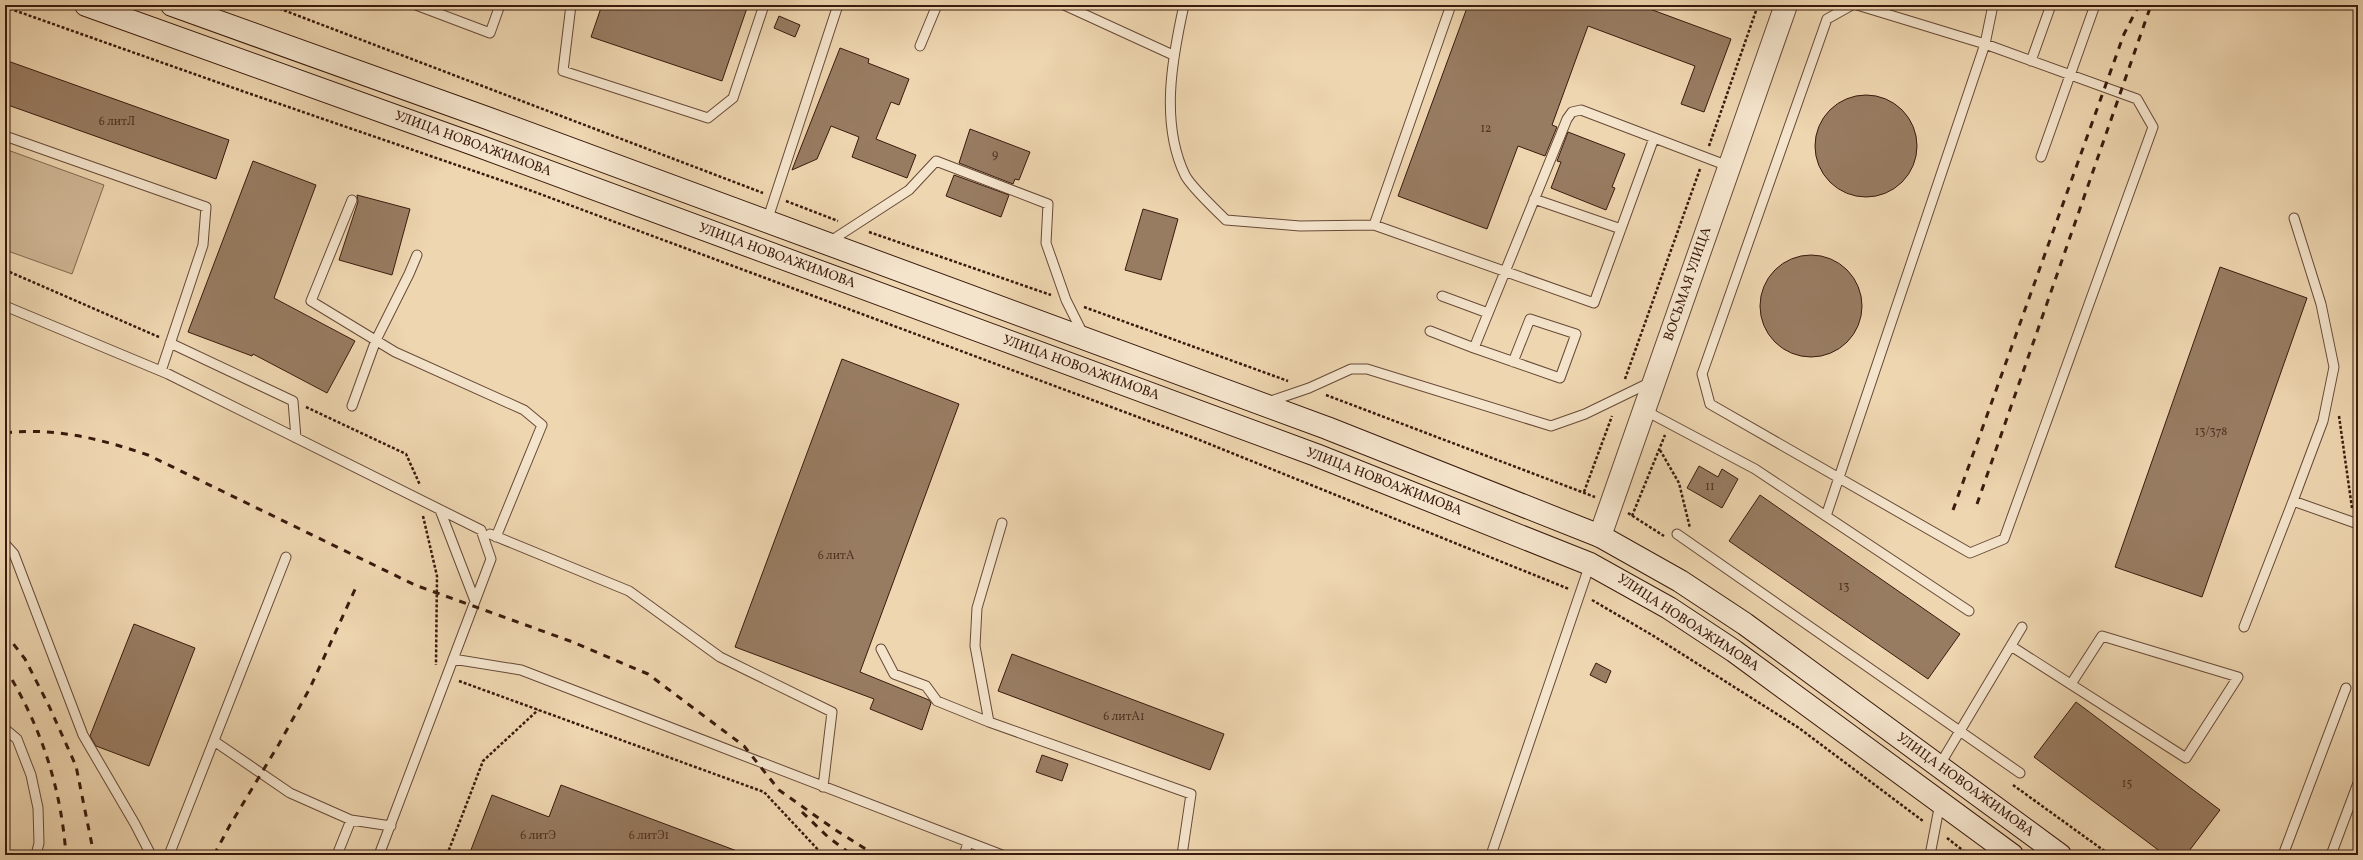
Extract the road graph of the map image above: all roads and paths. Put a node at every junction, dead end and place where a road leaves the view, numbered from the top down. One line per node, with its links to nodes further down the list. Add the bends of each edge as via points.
1 (86, 5): 77 (main road, УЛИЦА НОВОАЖИМОВА, via 483,148 1316,455)
2 (172, 5): 33 (main road, УЛИЦА НОВОАЖИМОВА)
3 (416, 5): 4 (lane, via 490,33)
4 (500, 5)
5 (571, 5): 6 (lane, via 564,70 708,118 733,98)
6 (764, 5)
7 (838, 5): 33 (lane)
8 (937, 5): 21 (lane)
9 (1064, 5): 22 (lane)
10 (1184, 5): 22 (lane)
11 (1451, 5): 34 (lane)
12 (1758, 5): 28 (path)
13 (1786, 5): 29 (main road, ВОСЬМАЯ УЛИЦА)
14 (1852, 5): 60 (lane, via 1827,19 1702,374 1710,404)
15 (1857, 5): 20 (lane)
16 (1992, 5): 20 (lane)
17 (2051, 5): 23 (lane)
18 (2095, 5): 24 (lane)
19 (5, 7): 78 (path, via 532,191 1198,439)
20 (1985, 44): 23 (lane); 60 (lane)
21 (920, 46)
22 (1173, 55): 34 (lane, via 1171,134 1185,177 1226,220 1300,226)
23 (2031, 61): 24 (lane)
24 (2070, 75): 27 (lane); 60 (lane, via 2137,99 2153,127 2004,539 1970,553)
25 (5, 136): 46 (lane, via 206,206 203,246)
26 (1654, 138): 28 (lane); 30 (lane, via 1581,110 1572,112); 35 (lane)
27 (2041, 157)
28 (1704, 158): 29 (lane); 52 (path)
29 (1728, 166): 50 (main road, ВОСЬМАЯ УЛИЦА)
30 (1534, 199): 35 (lane); 39 (lane)
31 (352, 200): 45 (lane, via 311,301)
32 (2294, 218): 51 (lane, via 2321,304 2332,353 2334,367)
33 (767, 221): 36 (main road, УЛИЦА НОВОАЖИМОВА)
34 (1374, 225): 39 (lane)
35 (1621, 229): 39 (lane, via 1594,303)
36 (826, 244): 44 (main road, УЛИЦА НОВОАЖИМОВА); 44 (lane, via 909,190 936,161 1048,204 1046,243 1066,300)
37 (417, 254): 45 (lane)
38 (5, 270): 46 (path)
39 (1505, 272): 42 (lane)
40 (1442, 296): 42 (lane)
41 (5, 306): 49 (lane)
42 (1488, 313): 47 (lane)
43 (1430, 331): 47 (lane)
44 (1086, 339): 54 (main road, УЛИЦА НОВОАЖИМОВА)
45 (376, 340): 55 (lane); 72 (lane, via 395,352 524,410 542,425)
46 (170, 342): 49 (lane); 53 (lane)
47 (1474, 348): 48 (lane)
48 (1513, 362): 48 (lane, via 1560,378 1576,334 1530,319)
49 (161, 371): 58 (lane)
50 (1656, 379): 52 (lane); 56 (main road, ВОСЬМАЯ УЛИЦА)
51 (2330, 389): 63 (lane, via 2323,421); 68 (path, via 2337,404)
52 (1618, 398): 54 (lane, via 1551,426 1367,369 1351,369); 61 (path)
53 (293, 401): 58 (lane); 62 (path, via 406,454 421,488)
54 (1263, 404): 71 (main road, УЛИЦА НОВОАЖИМОВА)
55 (352, 406)
56 (1644, 410): 57 (lane); 71 (main road, ВОСЬМАЯ УЛИЦА)
57 (1669, 424): 59 (path); 66 (lane, via 1755,470)
58 (296, 438): 62 (lane)
59 (1660, 450): 65 (path); 74 (path, via 1679,483)
60 (1838, 480): 66 (lane)
61 (1584, 493)
62 (422, 501): 64 (lane); 86 (path, via 423,519 437,576 436,671)
63 (2293, 501): 68 (lane); 81 (lane)
64 (440, 510): 69 (lane); 79 (lane)
65 (1632, 516)
66 (1826, 516): 80 (lane)
67 (1002, 523): 90 (lane, via 977,608 975,646)
68 (2356, 523): 75 (path)
69 (481, 530): 72 (lane); 79 (lane, via 491,559)
70 (1677, 534): 74 (lane)
71 (1600, 536): 77 (main road, ВОСЬМАЯ УЛИЦА); 94 (main road, УЛИЦА НОВОАЖИМОВА, via 1680,581 1745,624)
72 (496, 537): 97 (lane, via 629,591 720,657 832,712)
73 (5, 544): 104 (lane, via 14,554 83,735)
74 (1694, 546): 92 (lane)
75 (2358, 554)
76 (286, 557): 93 (lane)
77 (1590, 564): 78 (lane); 98 (main road, УЛИЦА НОВОАЖИМОВА, via 1669,608 1734,651)
78 (1580, 594): 101 (path, via 1652,635 1799,728); 113 (lane)
79 (475, 601): 85 (lane)
80 (1969, 611)
81 (2244, 626)
82 (2022, 627): 83 (lane)
83 (2011, 646): 87 (lane); 92 (lane)
84 (881, 649): 90 (lane, via 894,674 926,686 937,702)
85 (453, 659): 86 (lane); 97 (lane, via 521,670)
86 (447, 676): 89 (path); 100 (lane)
87 (2071, 684): 87 (lane, via 2186,758 2238,677 2102,636)
88 (2346, 688): 118 (lane)
89 (538, 710): 108 (path, via 483,761); 109 (path, via 764,792)
90 (989, 722): 112 (lane, via 1191,794)
91 (5, 729): 103 (lane, via 17,739 31,775 38,808 39,843)
92 (1960, 730): 94 (lane); 95 (lane)
93 (214, 742): 99 (lane, via 290,793); 105 (lane)
94 (1939, 766): 117 (main road, УЛИЦА НОВОАЖИМОВА)
95 (2020, 773)
96 (2358, 783): 119 (lane)
97 (823, 787): 102 (lane)
98 (1940, 802): 101 (lane); 116 (main road, УЛИЦА НОВОАЖИМОВА)
99 (351, 820): 100 (lane); 106 (lane)
100 (390, 826): 107 (lane)
101 (1935, 830): 114 (lane); 115 (path)
102 (968, 843): 110 (lane); 111 (lane)
103 (36, 855)
104 (151, 855)
105 (169, 855)
106 (337, 855)
107 (379, 855)
108 (447, 855)
109 (823, 855)
110 (964, 855)
111 (1002, 855)
112 (1182, 855)
113 (1491, 855)
114 (1930, 855)
115 (1969, 855)
116 (2012, 855)
117 (2060, 855)
118 (2282, 855)
119 (2331, 855)

